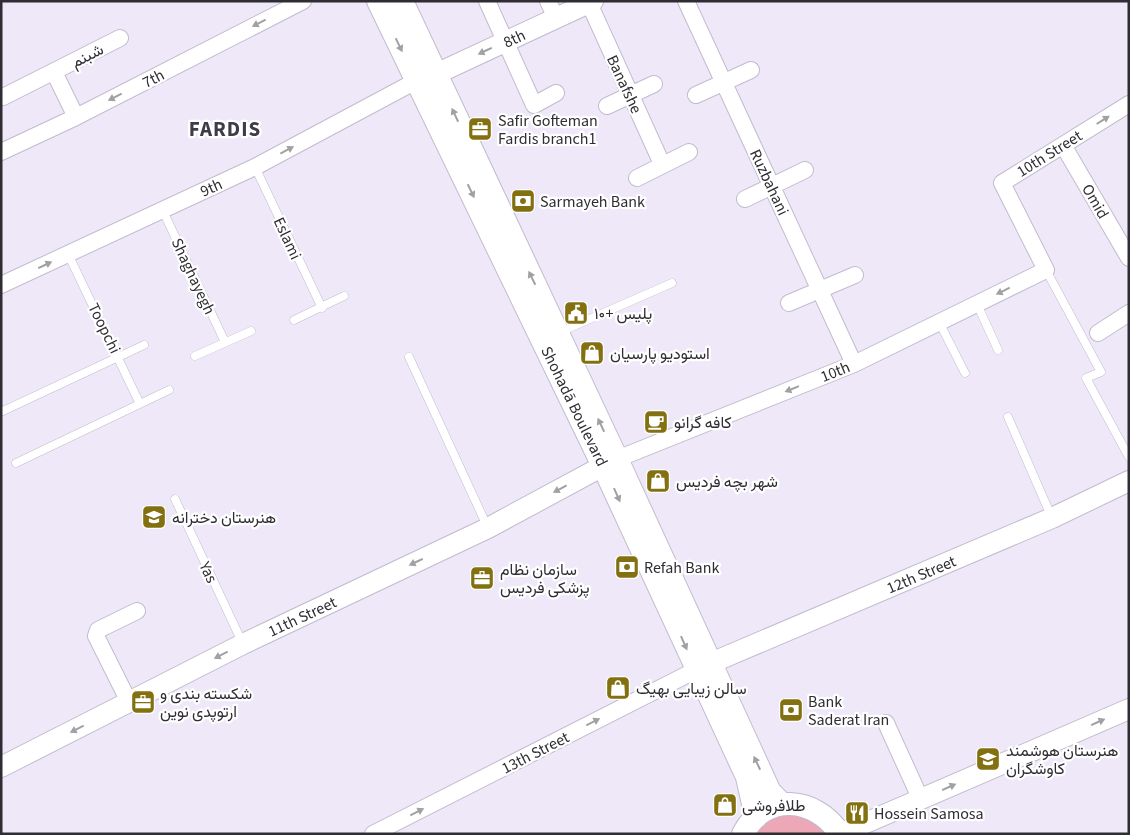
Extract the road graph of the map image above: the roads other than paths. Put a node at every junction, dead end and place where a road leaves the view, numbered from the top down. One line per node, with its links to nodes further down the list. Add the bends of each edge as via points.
1 (303, 1): 21 (street, 7th, one-way to 21)
2 (378, 1): 12 (main road, Shohadā Boulevard, one-way to 12)
3 (402, 1): 12 (main road, Shohadā Boulevard)
4 (487, 1): 9 (street)
5 (686, 1): 13 (street, Ruzbahani)
6 (591, 2): 7 (street, 8th); 16 (street, Banafshe)
7 (552, 10): 9 (street, 8th)
8 (120, 38): 11 (street, شبنم)
9 (506, 42): 12 (street, 8th, one-way to 12); 15 (street, via 534,105)
10 (751, 70): 13 (street)
11 (54, 72): 18 (street, شبنم); 21 (street, شبنم)
12 (426, 78): 26 (street, 9th, one-way to 12); 47 (main road, Shohadā Boulevard, one-way to 12); 63 (main road, Shohadā Boulevard, one-way to 63)
13 (724, 83): 17 (street); 29 (street, Ruzbahani)
14 (654, 84): 16 (street)
15 (556, 93)
16 (630, 95): 20 (street); 25 (street, Banafshe)
17 (696, 95)
18 (4, 97)
19 (1129, 104): 22 (street, 10th Street, one-way to 19)
20 (607, 106)
21 (76, 117): 23 (street, 7th)
22 (1063, 145): 33 (street, Omid); 34 (street, 10th Street, via 1002,183)
23 (1, 152)
24 (689, 152): 25 (street)
25 (662, 164): 28 (street)
26 (255, 167): 31 (street, 9th); 42 (lane, Eslami)
27 (805, 170): 29 (street)
28 (637, 178)
29 (772, 186): 30 (street); 38 (street, Ruzbahani)
30 (746, 199)
31 (162, 209): 32 (street, 9th); 49 (lane, Shaghayegh)
32 (68, 254): 37 (street, 9th, one-way to 32); 52 (lane, Toopchi)
33 (1129, 258)
34 (1046, 270): 41 (street, 10th, one-way to 41); 61 (lane, via 1100,372 1086,378)
35 (855, 275): 38 (street)
36 (672, 283): 47 (lane)
37 (1, 285)
38 (820, 290): 40 (street); 55 (street, Ruzbahani)
39 (344, 296): 42 (lane)
40 (789, 302)
41 (977, 304): 45 (street, 10th); 51 (lane)
42 (322, 308): 44 (lane)
43 (1129, 313): 48 (street)
44 (294, 320)
45 (939, 322): 55 (street, 10th); 56 (lane)
46 (251, 331): 49 (lane)
47 (559, 333): 63 (main road, Shohadā Boulevard, one-way to 47)
48 (1098, 333)
49 (225, 342): 53 (lane)
50 (144, 345): 52 (lane)
51 (998, 350)
52 (119, 356): 58 (lane, Toopchi); 59 (lane)
53 (195, 356)
54 (409, 357): 67 (lane)
55 (854, 364): 63 (street, 10th, one-way to 63)
56 (965, 373)
57 (169, 390): 58 (lane)
58 (139, 402): 62 (lane)
59 (1, 412)
60 (1008, 417): 66 (lane)
61 (1129, 457)
62 (16, 463)
63 (610, 463): 67 (street, 11th Street, one-way to 67); 70 (main road, Shohadā Boulevard)
64 (1129, 481): 66 (street, 12th Street)
65 (175, 499): 69 (lane, Yas)
66 (1052, 518): 70 (street, 12th Street)
67 (488, 528): 69 (street, 11th Street, one-way to 69)
68 (137, 611): 71 (street, via 104,626 96,636)
69 (243, 644): 71 (street, 11th Street, one-way to 71)
70 (704, 667): 76 (main road, Shohadā Boulevard, one-way to 70, via 770,792); 77 (main road, Shohadā Boulevard, via 746,777); 78 (street, 13th Street, one-way to 70)
71 (129, 702): 74 (street, 11th Street, one-way to 74)
72 (1129, 709): 75 (street, one-way to 72)
73 (886, 723): 75 (street)
74 (1, 767)
75 (921, 800): 79 (street)
76 (782, 804): 77 (main road, via 769,808); 79 (main road, via 802,805 822,813)
77 (750, 825)
78 (373, 834)
79 (840, 834)

